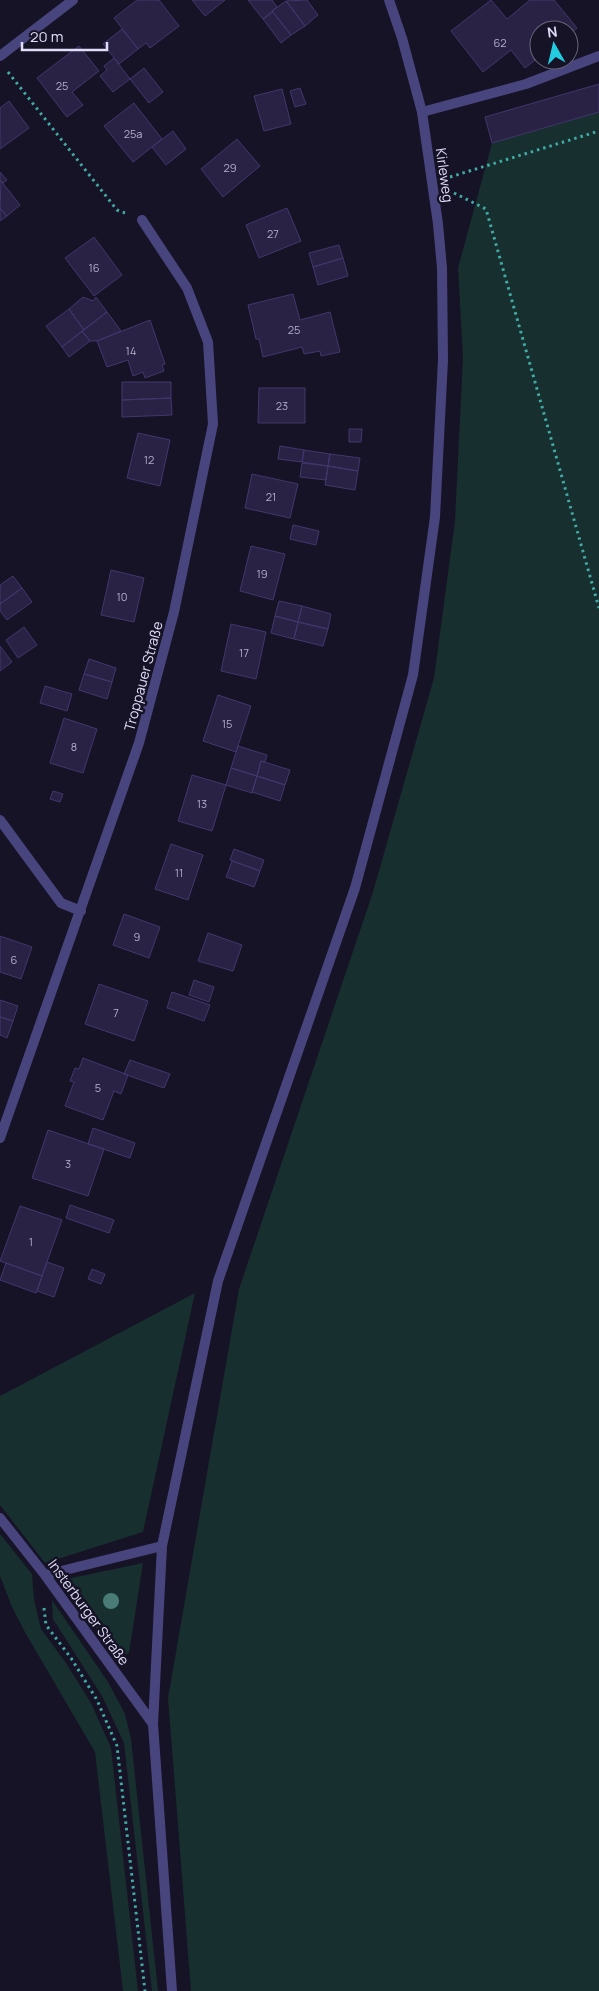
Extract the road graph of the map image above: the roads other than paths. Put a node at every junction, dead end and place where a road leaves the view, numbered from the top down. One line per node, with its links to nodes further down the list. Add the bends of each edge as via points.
1 (73, 0): 3 (street)
2 (389, 0): 5 (street, Kirleweg)
3 (0, 56)
4 (599, 56): 5 (street, via 526,84)
5 (422, 112): 11 (street, Kirleweg, via 442,268 444,360 435,517 413,675 355,888 218,1281)
6 (142, 220): 8 (street, Troppauer Straße, via 187,288 208,342 213,424 174,612 140,743)
7 (0, 820): 8 (street, via 61,903)
8 (81, 911): 9 (street, Troppauer Straße)
9 (0, 1138)
10 (0, 1518): 12 (street, Insterburger Straße)
11 (162, 1546): 12 (street); 13 (street, Kirleweg)
12 (45, 1575): 13 (street, Insterburger Straße)
13 (153, 1724): 14 (street, Kirleweg)
14 (172, 1991)

